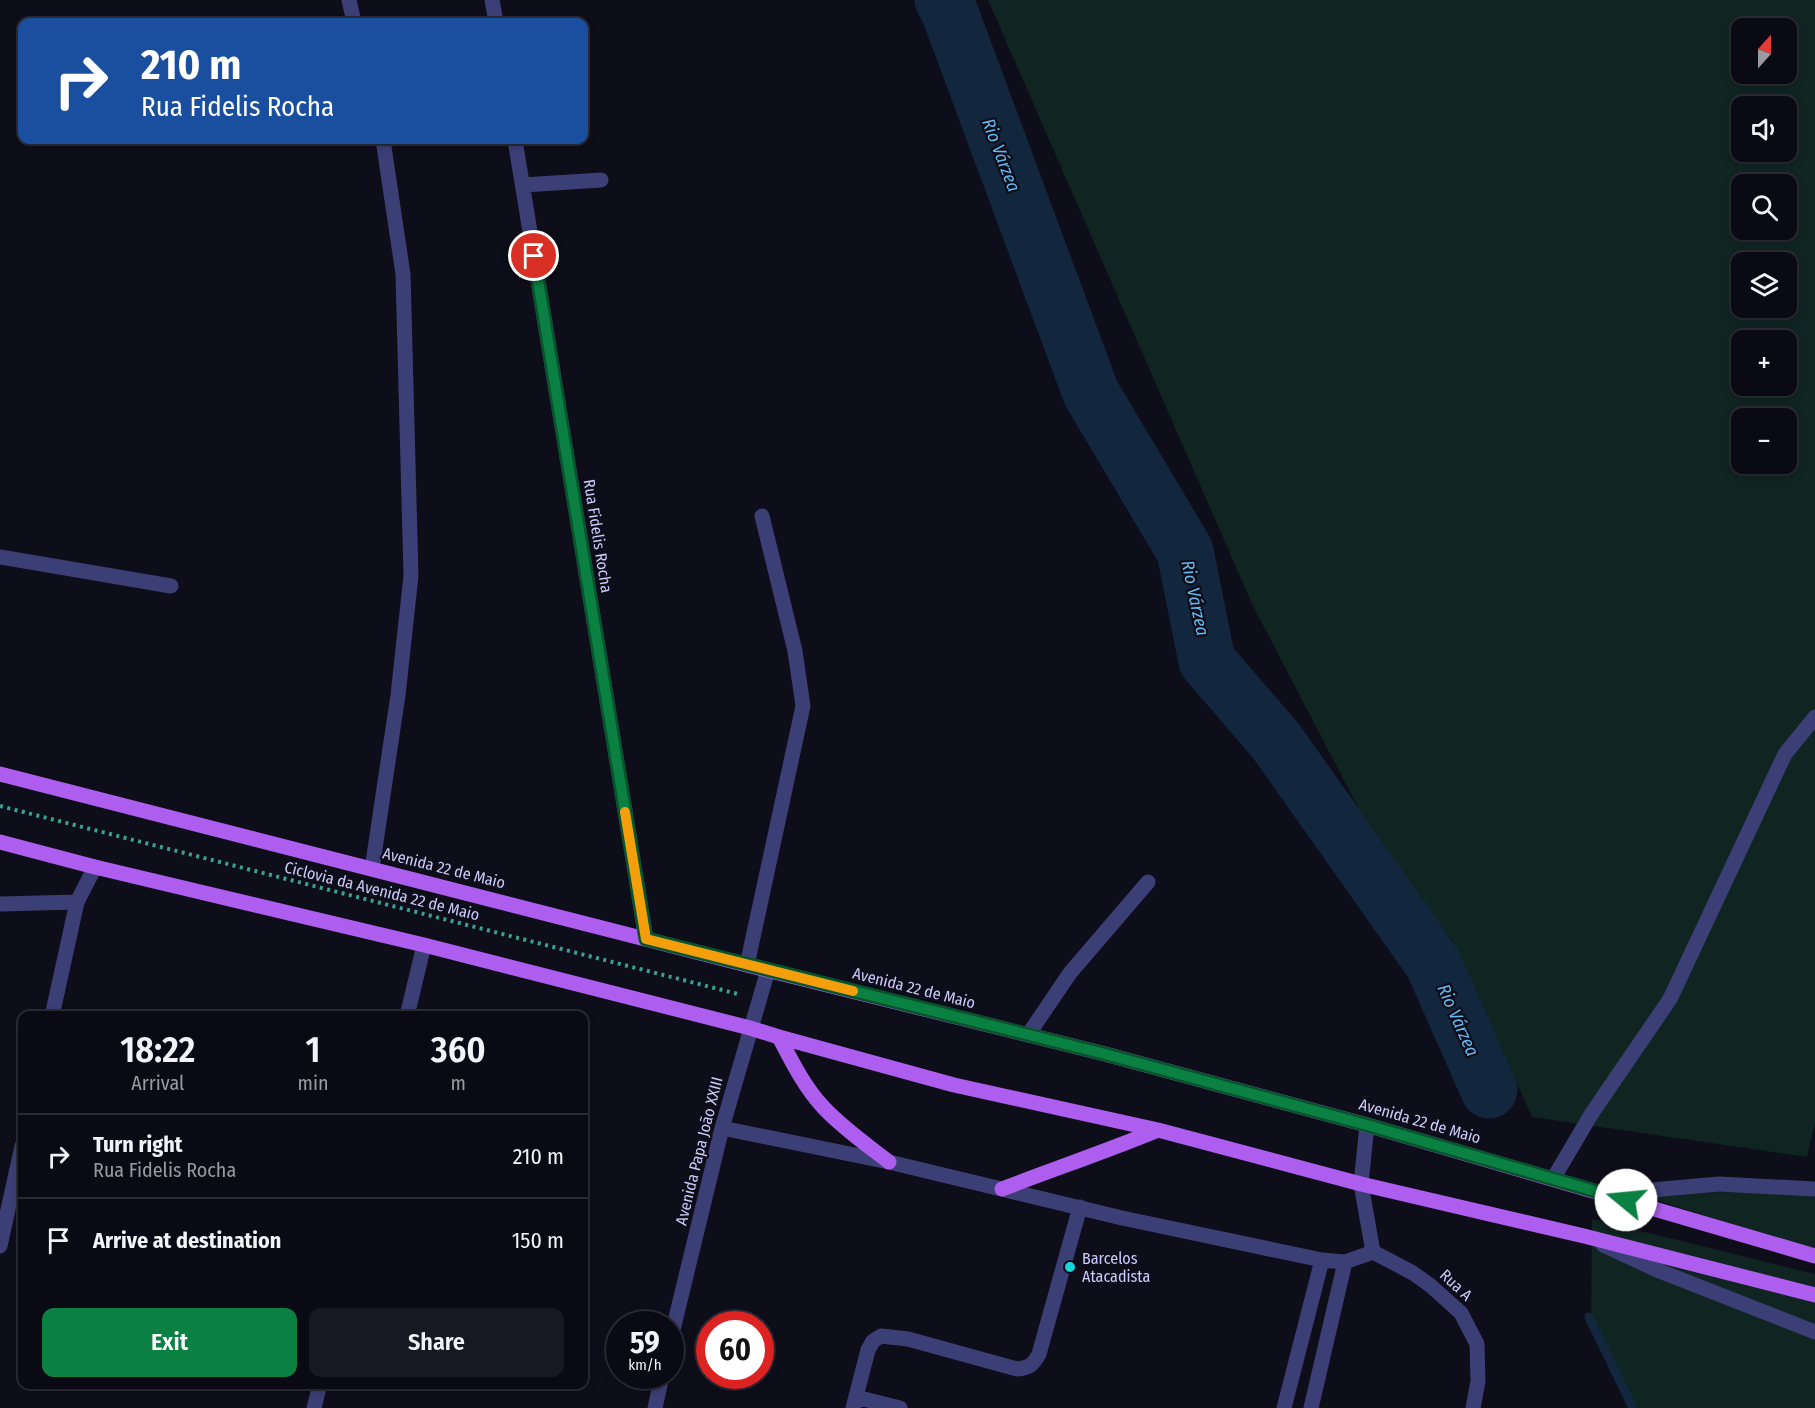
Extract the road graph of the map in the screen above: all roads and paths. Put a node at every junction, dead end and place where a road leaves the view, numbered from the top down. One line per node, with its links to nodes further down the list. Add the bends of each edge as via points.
1 (349, 0): 3 (street)
2 (492, 0): 4 (street)
3 (353, 18)
4 (495, 18)
5 (384, 144): 17 (street, via 403,274 411,576)
6 (516, 144): 8 (street, Rua Fidelis Rocha)
7 (601, 180): 8 (street)
8 (523, 185): 21 (street, Rua Fidelis Rocha)
9 (762, 516): 23 (street, via 795,651 803,706)
10 (0, 557): 11 (street)
11 (171, 586)
12 (1815, 717): 36 (street, via 1785,754 1670,999 1592,1113)
13 (0, 774): 17 (main road, Avenida 22 de Maio)
14 (0, 806): 25 (path, Ciclovia da Avenida 22 de Maio)
15 (0, 842): 16 (main road)
16 (95, 867): 19 (street); 22 (main road)
17 (372, 869): 21 (main road, Avenida 22 de Maio)
18 (1148, 882): 29 (street, via 1070,973)
19 (77, 902): 20 (street); 26 (street)
20 (0, 904)
21 (646, 939): 23 (main road, Avenida 22 de Maio)
22 (424, 945): 27 (street); 28 (main road)
23 (747, 965): 24 (main road, Avenida 22 de Maio)
24 (768, 970): 25 (street, Avenida Papa João XXIII); 29 (main road, Avenida 22 de Maio)
25 (759, 1000): 28 (street, Avenida Papa João XXIII)
26 (53, 1011)
27 (408, 1011)
28 (750, 1028): 30 (main road); 32 (street, Avenida Papa João XXIII)
29 (1028, 1035): 31 (main road, Avenida 22 de Maio)
30 (779, 1037): 33 (main road, via 954,1085); 34 (main road, via 823,1108)
31 (1367, 1125): 36 (main road, Avenida 22 de Maio); 37 (street)
32 (722, 1128): 34 (street); 49 (street, Avenida Papa João XXIII)
33 (1158, 1131): 37 (main road); 38 (main road)
34 (889, 1162): 38 (street)
35 (18, 1164): 43 (street)
36 (1553, 1179): 40 (main road, Avenida 22 de Maio)
37 (1361, 1184): 42 (main road); 44 (street)
38 (1002, 1189): 41 (street)
39 (1815, 1189): 40 (street, via 1719,1184)
40 (1607, 1194): 45 (main road, Avenida 22 de Maio)
41 (1080, 1207): 46 (street); 53 (street, via 1039,1354 1028,1368 1017,1369 908,1339 881,1336 868,1350)
42 (1584, 1236): 48 (main road); 50 (street, via 1657,1270)
43 (0, 1246)
44 (1373, 1252): 47 (street); 59 (street, Rua A, via 1413,1273 1461,1313 1477,1344 1478,1381)
45 (1815, 1256)
46 (1322, 1260): 47 (street); 57 (street)
47 (1345, 1262): 58 (street)
48 (1815, 1296)
49 (678, 1311)
50 (1815, 1332)
51 (319, 1389): 54 (street)
52 (659, 1389): 55 (street)
53 (854, 1403): 56 (street)
54 (314, 1408)
55 (655, 1408)
56 (900, 1408)
57 (1284, 1408)
58 (1311, 1408)
59 (1473, 1408)

